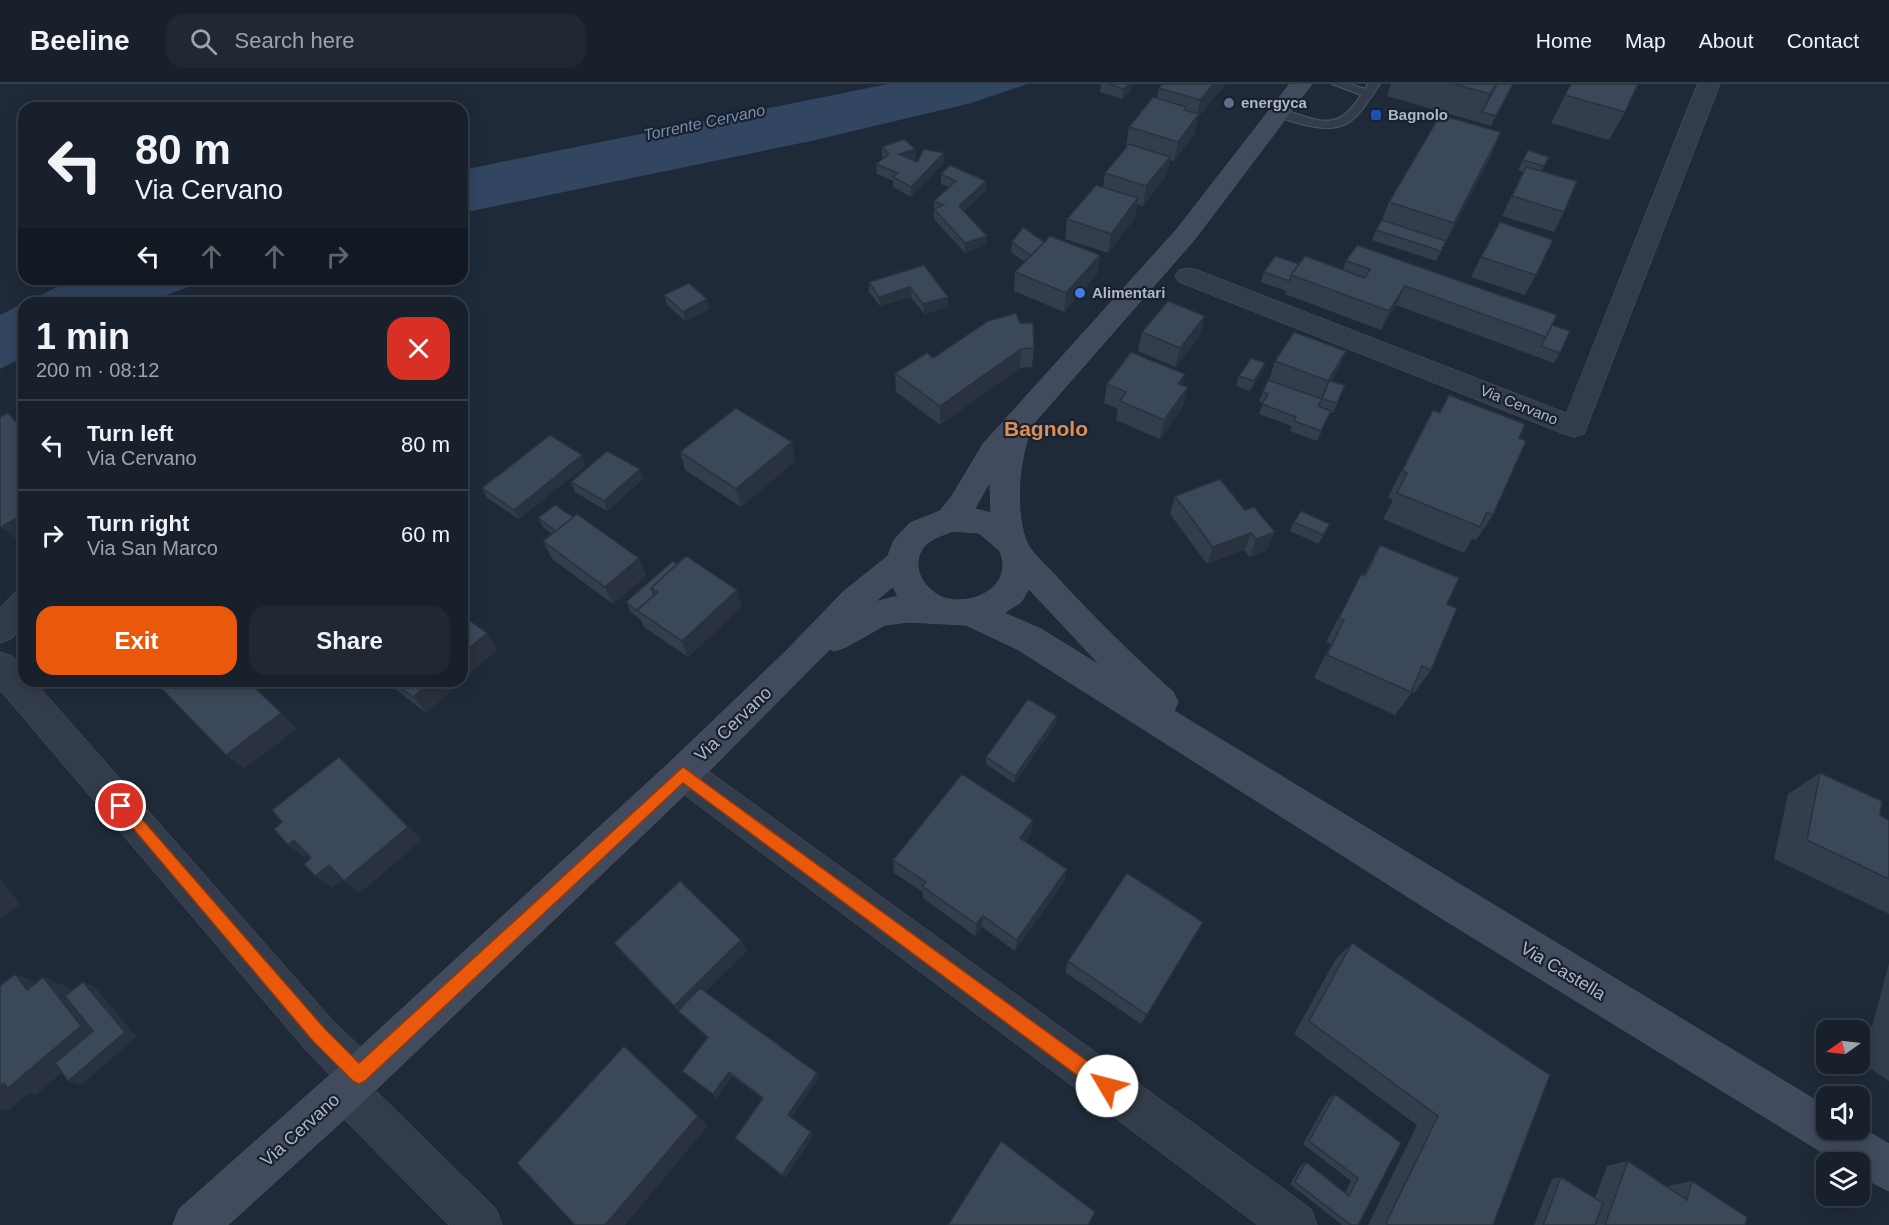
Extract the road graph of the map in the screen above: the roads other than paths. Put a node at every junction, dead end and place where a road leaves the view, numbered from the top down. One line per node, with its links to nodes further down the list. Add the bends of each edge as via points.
1 (1301, 84): 5 (main road)
2 (1338, 84): 4 (lane)
3 (1709, 84): 6 (street, Via Cervano, via 1574,427)
4 (1370, 89): 5 (lane, via 1348,120 1337,123 1310,122)
5 (1280, 113): 7 (main road, via 1186,234)
6 (1188, 276)
7 (1020, 422): 8 (main road, via 993,451); 9 (main road, via 1008,452 1002,495)
8 (951, 519): 9 (main road, via 985,523); 10 (main road, via 935,523 910,539)
9 (1014, 548): 13 (main road, via 1020,570 1016,585 1005,598); 19 (main road, via 1116,662)
10 (900, 564): 12 (main road, via 910,591); 15 (main road, Via Cervano, via 854,601)
11 (18, 610): 14 (street)
12 (938, 610): 13 (main road); 15 (main road, via 914,607 876,614)
13 (972, 613): 19 (main road, via 1029,639)
14 (0, 630)
15 (798, 661): 20 (main road, Via Cervano)
16 (0, 666): 17 (street)
17 (18, 687)
18 (18, 687): 21 (street, via 319,1035)
19 (1240, 770): 22 (main road, Via Castella)
20 (683, 774): 21 (main road, Via Cervano); 25 (street)
21 (352, 1082): 23 (main road, Via Cervano); 24 (street)
22 (1889, 1169)
23 (195, 1225)
24 (480, 1225)
25 (1295, 1225)

